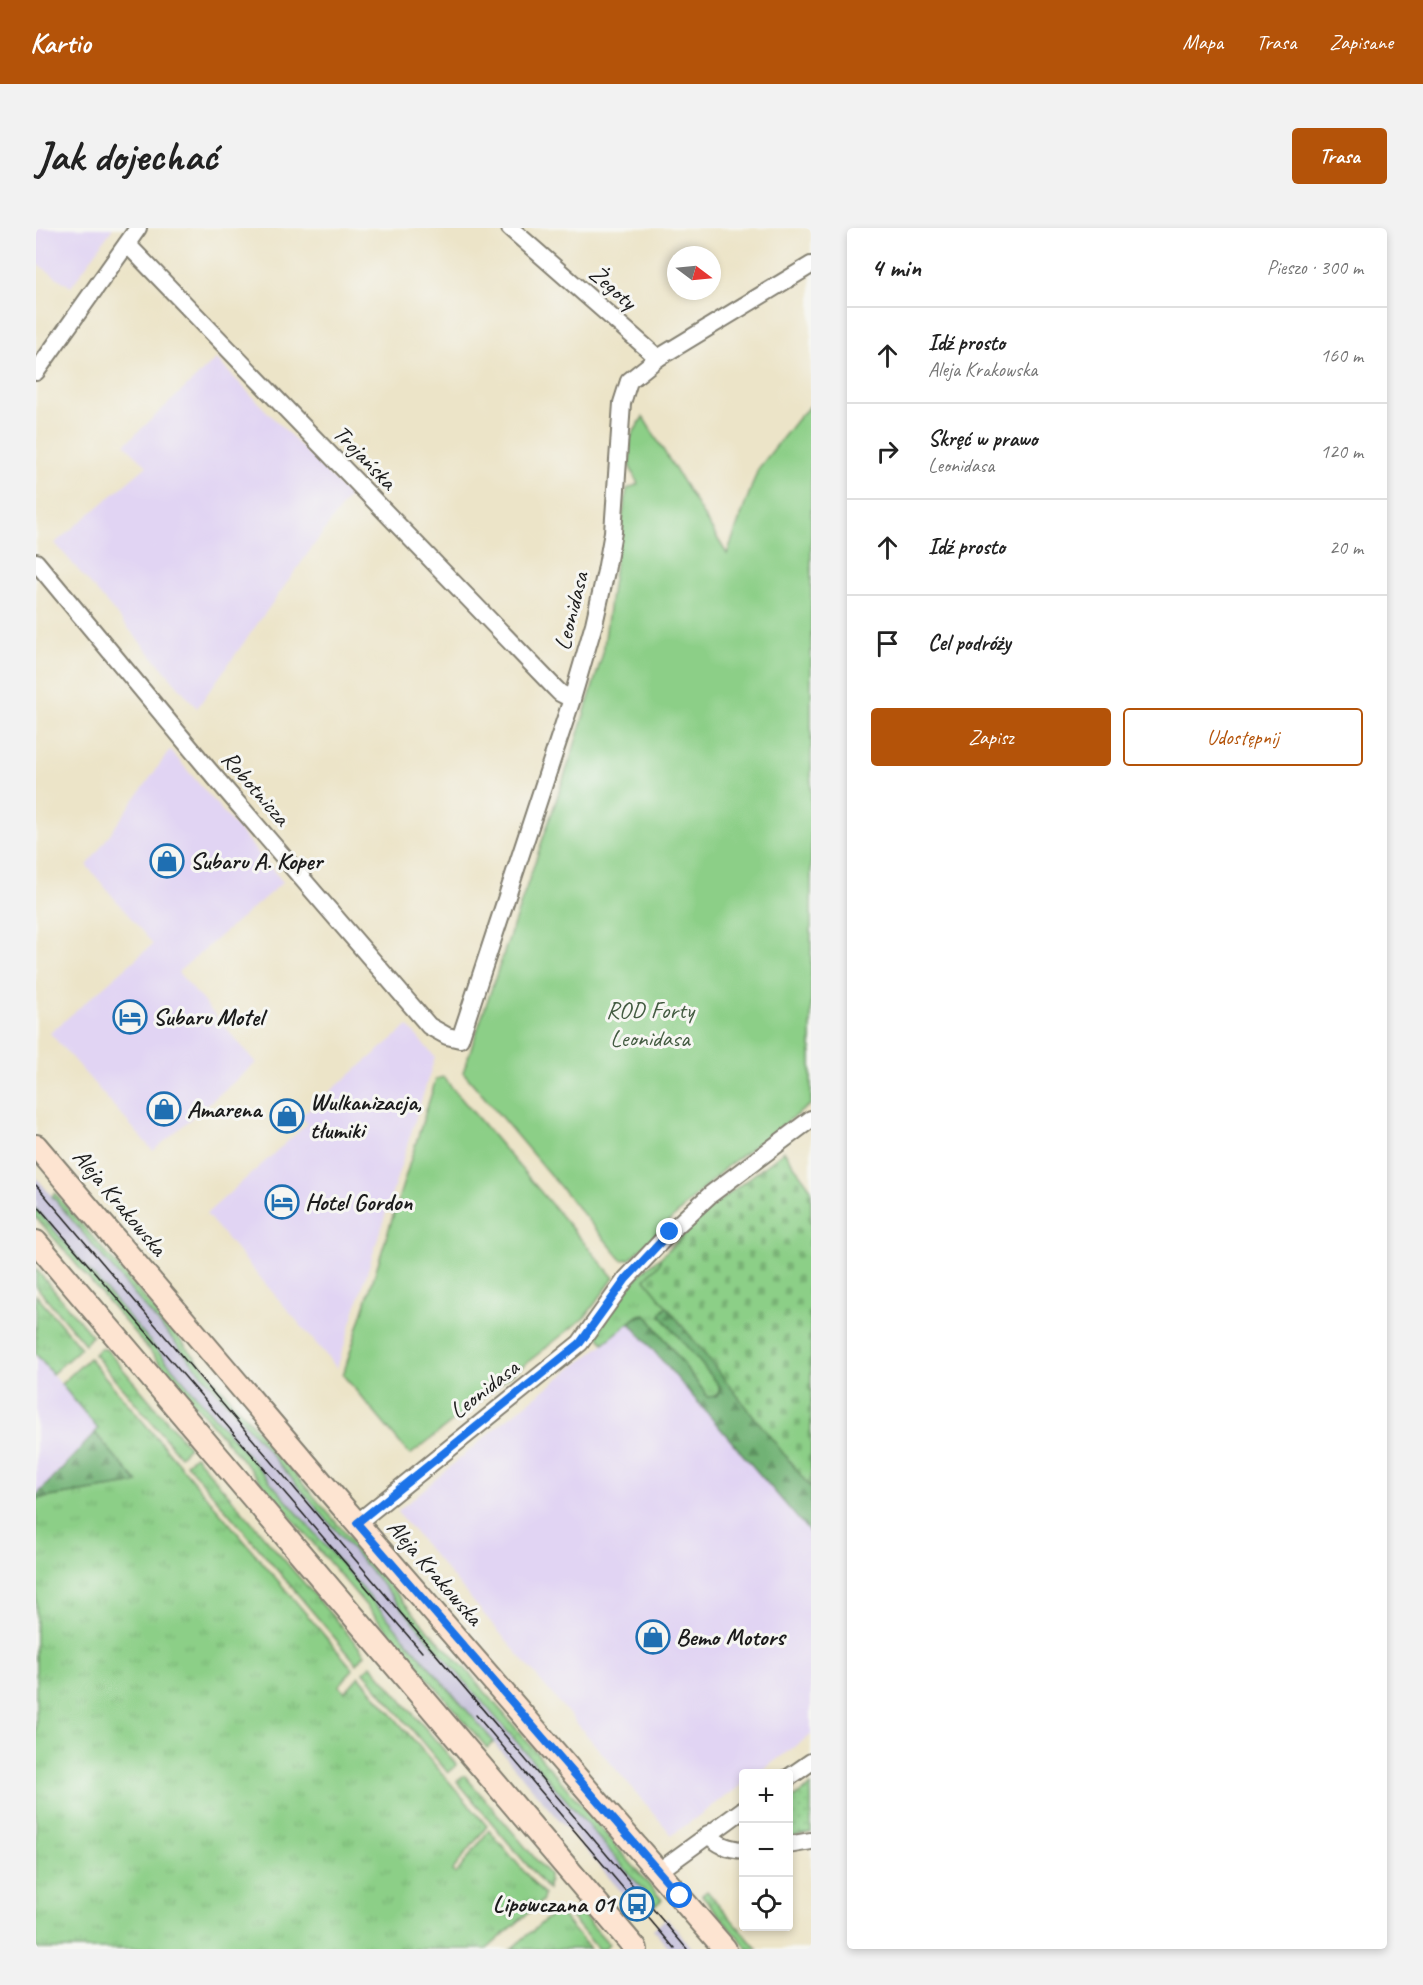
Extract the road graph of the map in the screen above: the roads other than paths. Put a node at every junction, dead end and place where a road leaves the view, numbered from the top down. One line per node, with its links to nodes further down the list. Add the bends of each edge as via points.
1 (138, 228): 3 (street)
2 (510, 228): 5 (street, Żegoty)
3 (127, 244): 6 (street); 8 (street, Trojańska, via 554,687)
4 (811, 265): 5 (street, Leonidasa)
5 (658, 358): 8 (street, Leonidasa, via 632,377 625,389 613,532 594,624)
6 (36, 372)
7 (36, 562): 9 (street, Robotnicza, via 429,1026)
8 (572, 699): 9 (street, Leonidasa, via 460,1039)
9 (447, 1036)
10 (811, 1119): 13 (street, Leonidasa, via 711,1194 670,1232 626,1279 580,1343)
11 (36, 1146): 13 (main road, Aleja Krakowska)
12 (36, 1242): 22 (main road)
13 (357, 1523): 21 (main road, Aleja Krakowska)
14 (811, 1762): 15 (street)
15 (793, 1775)
16 (739, 1812): 17 (street)
17 (708, 1834): 20 (street, via 722,1846); 21 (street)
18 (811, 1841): 19 (street)
19 (793, 1844)
20 (739, 1850)
21 (659, 1871): 23 (main road, Aleja Krakowska)
22 (636, 1949)
23 (725, 1949)

